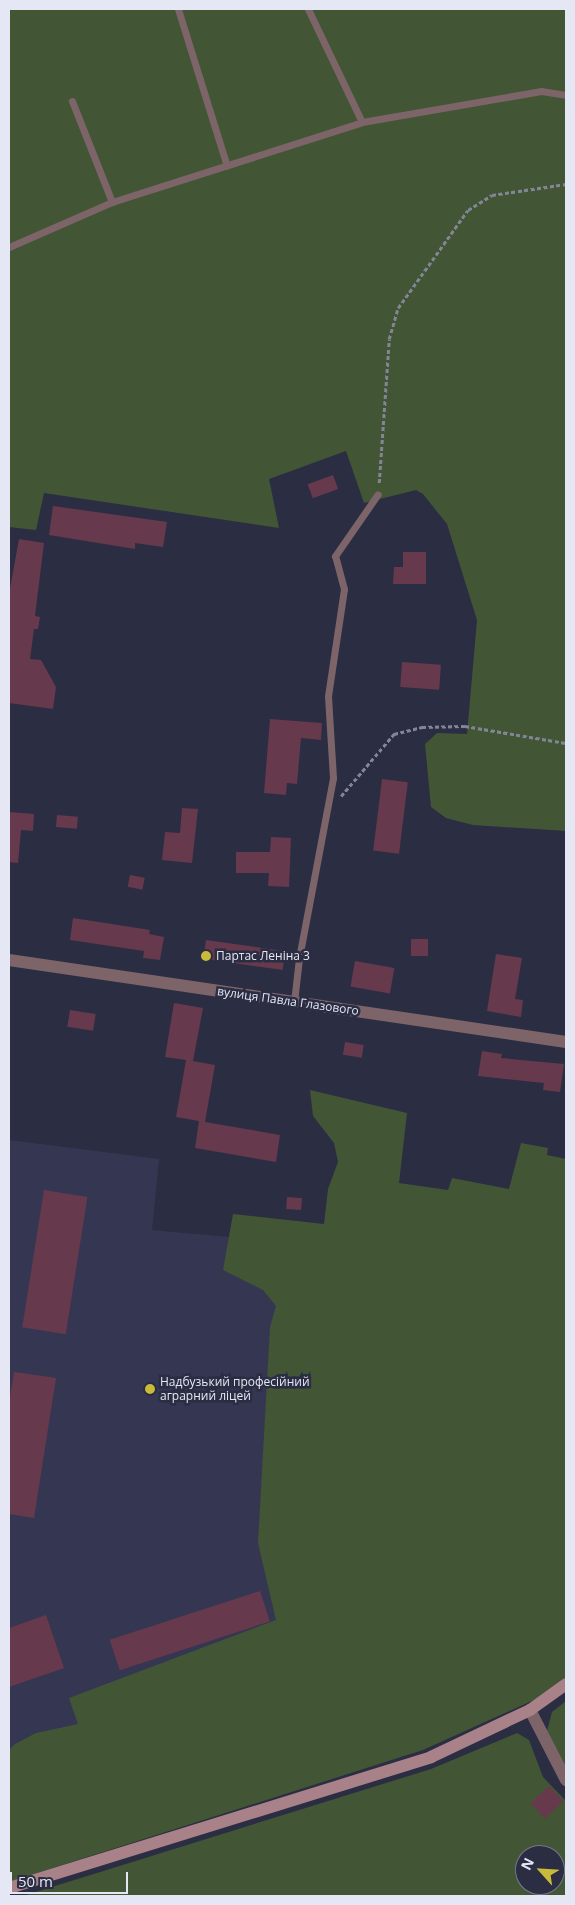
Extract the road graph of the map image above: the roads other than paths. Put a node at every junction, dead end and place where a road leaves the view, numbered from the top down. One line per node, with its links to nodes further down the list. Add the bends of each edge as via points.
1 (178, 9): 6 (lane)
2 (308, 9): 5 (lane)
3 (566, 95): 5 (lane, via 541,91)
4 (72, 101): 7 (lane)
5 (362, 122): 6 (lane)
6 (227, 166): 7 (lane)
7 (112, 202): 8 (lane)
8 (9, 248)
9 (378, 494): 11 (lane, via 335,556 344,589 328,696 332,778)
10 (9, 960): 11 (street, вулиця Павла Глазового)
11 (294, 1002): 12 (street, вулиця Павла Глазового)
12 (566, 1042)
13 (566, 1684): 14 (main road)
14 (530, 1710): 15 (street); 16 (main road, via 430,1757)
15 (566, 1780)
16 (9, 1888)

